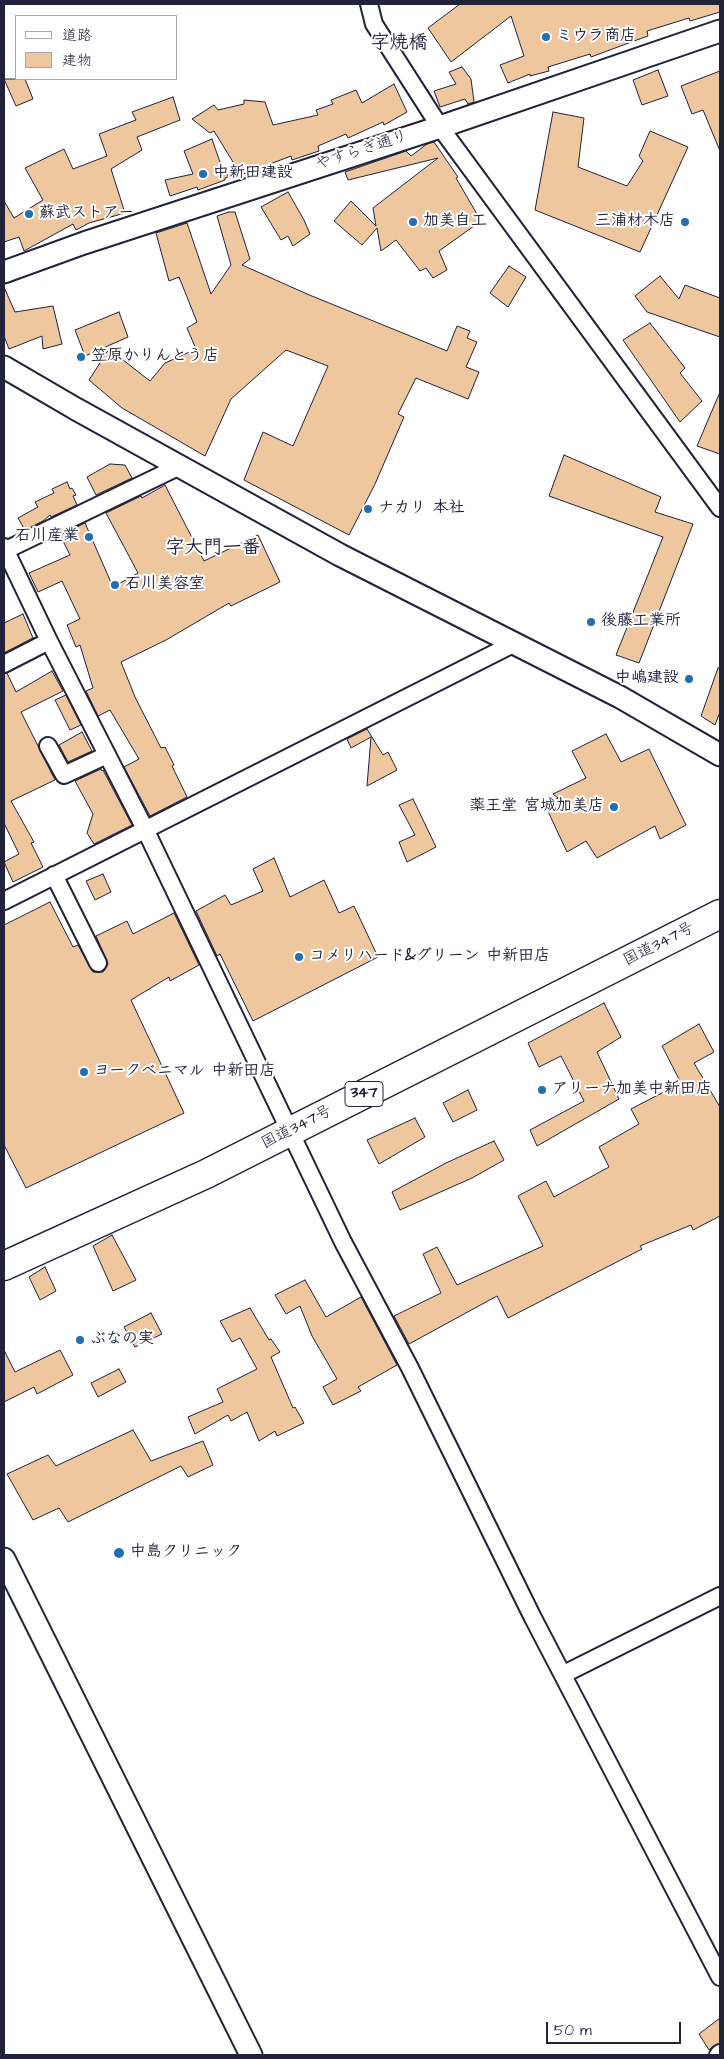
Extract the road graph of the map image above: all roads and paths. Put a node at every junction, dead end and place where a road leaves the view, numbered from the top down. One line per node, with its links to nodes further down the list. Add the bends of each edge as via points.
1 (369, 4): 3 (street, via 374,24)
2 (720, 31): 3 (street, やすらぎ通り)
3 (440, 127): 4 (street, やすらぎ通り); 7 (street)
4 (4, 272)
5 (4, 367): 6 (street)
6 (180, 466): 8 (street); 10 (street, via 340,555)
7 (720, 504)
8 (4, 550): 9 (street)
9 (49, 641): 11 (street); 14 (street)
10 (515, 643): 13 (street, via 620,697); 15 (street)
11 (4, 664)
12 (48, 746): 14 (street, via 64,775)
13 (720, 754)
14 (108, 755): 15 (street)
15 (145, 829): 16 (street); 20 (street)
16 (54, 875): 17 (street); 19 (street)
17 (4, 900)
18 (720, 914): 20 (highway, 国道347号 / 347)
19 (98, 963)
20 (291, 1131): 21 (highway, 国道347号 / 347, via 206,1174); 24 (street, via 343,1242)
21 (4, 1266)
22 (4, 1559): 26 (street)
23 (720, 1596): 24 (street)
24 (564, 1674): 25 (street)
25 (720, 1976)
26 (250, 2055)

